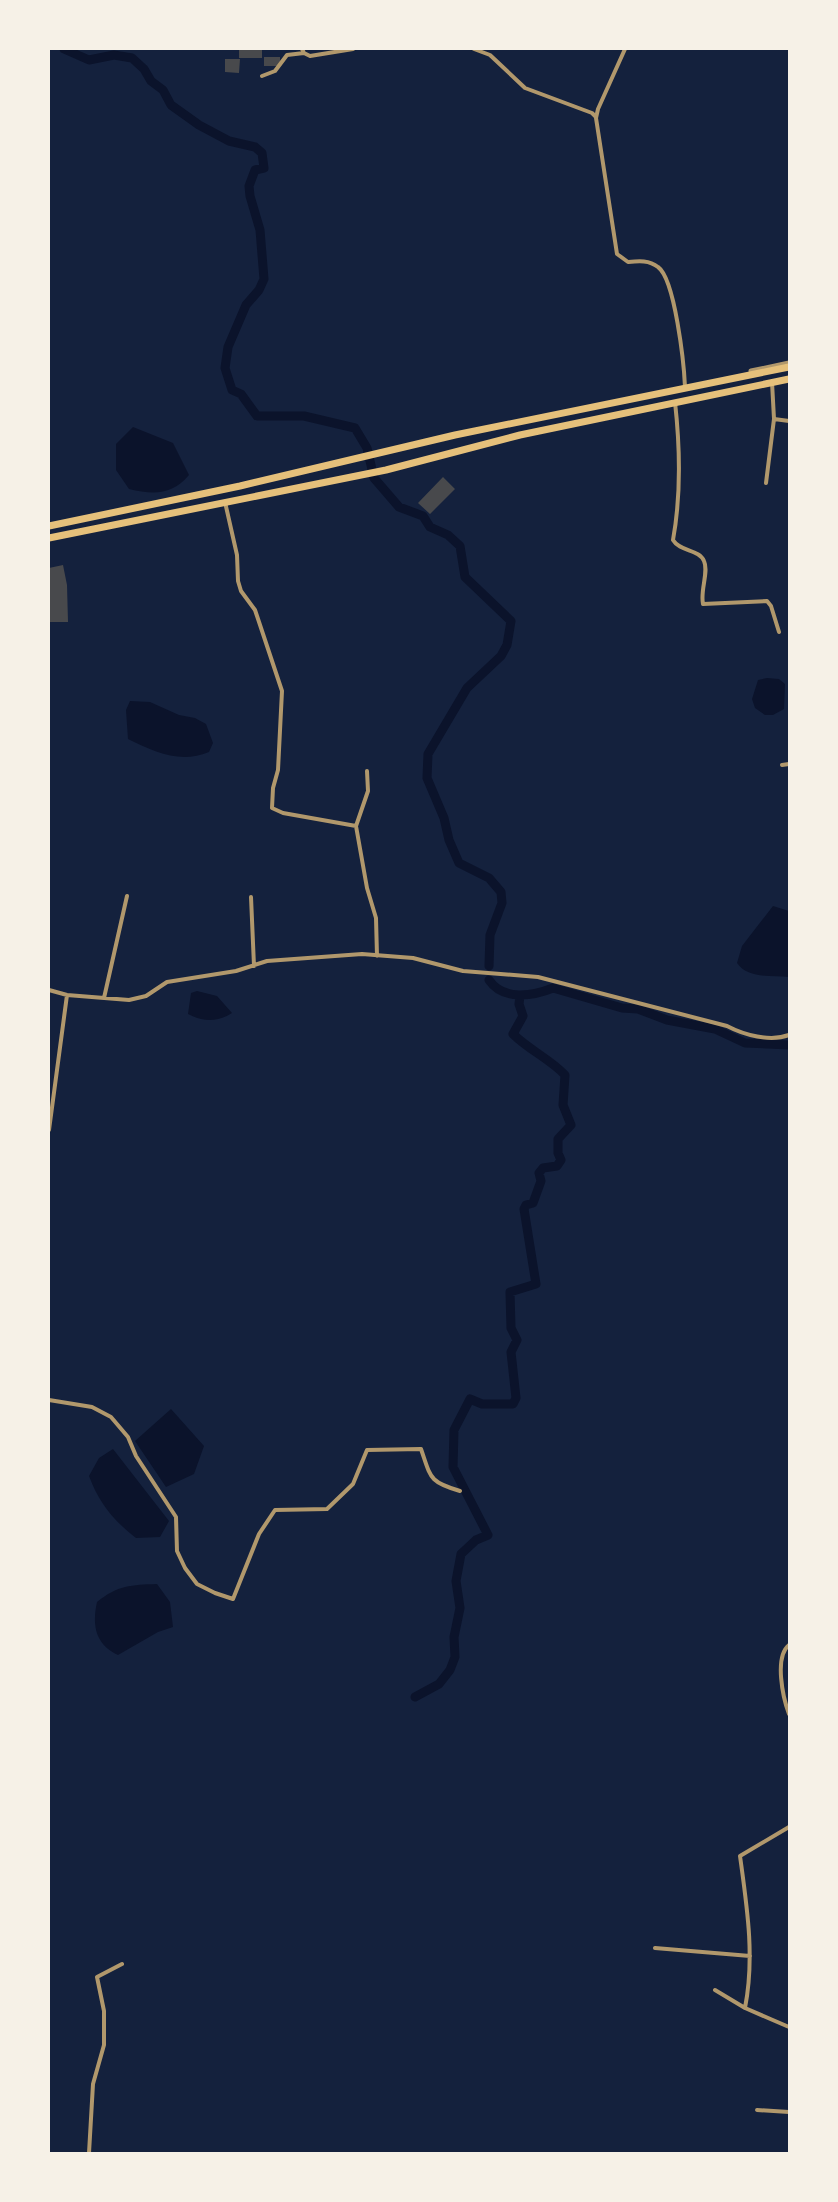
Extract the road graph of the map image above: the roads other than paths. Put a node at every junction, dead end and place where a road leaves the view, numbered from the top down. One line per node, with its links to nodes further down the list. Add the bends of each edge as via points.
1 (353, 49): 4 (street, via 310,56)
2 (474, 49): 6 (street, via 490,55 524,88 592,113)
3 (625, 49): 6 (street)
4 (303, 51): 5 (street, via 287,55 275,71)
5 (262, 76)
6 (596, 118): 12 (street, via 617,254 628,262 643,261 659,268 669,283)
7 (789, 363): 11 (street)
8 (789, 367): 11 (highway)
9 (789, 379): 10 (highway)
10 (772, 382): 13 (highway); 14 (street)
11 (697, 384): 12 (highway)
12 (685, 387): 18 (highway)
13 (675, 402): 17 (highway, via 504,439 386,470); 20 (street, via 679,463 673,540 676,546 702,556 706,564 704,604 767,601)
14 (774, 419): 15 (street); 16 (street)
15 (789, 421)
16 (766, 483)
17 (225, 502): 19 (highway); 24 (street, via 241,591 255,610 282,691 278,770 272,788 272,808 283,813)
18 (49, 526)
19 (49, 538)
20 (778, 632)
21 (789, 764): 22 (street)
22 (782, 765)
23 (367, 771): 24 (street, via 368,791)
24 (356, 826): 27 (street, via 376,918)
25 (127, 896): 31 (street)
26 (251, 896): 28 (street)
27 (376, 956): 28 (street, via 362,954 276,961); 32 (street, via 413,958 463,971 538,977 727,1026 744,1035 783,1037)
28 (254, 966): 31 (street, via 168,982 146,996 129,1000)
29 (49, 990): 30 (street)
30 (67, 995): 31 (street); 33 (street)
31 (104, 998)
32 (789, 1034)
33 (49, 1130)
34 (49, 1400): 35 (street, via 92,1407 111,1417 128,1437 136,1456 176,1517 177,1551 186,1568 197,1584 233,1599 248,1556 275,1510 327,1509 353,1484 367,1450 420,1449 432,1479 440,1486)
35 (460, 1491)
36 (789, 1645): 37 (street, via 781,1660)
37 (789, 1714)
38 (789, 1827): 40 (street, via 740,1856 749,1918)
39 (655, 1948): 40 (street)
40 (750, 1956): 43 (street)
41 (122, 1964): 47 (street, via 97,1977 104,2011 104,2045 93,2084)
42 (715, 1990): 43 (street)
43 (745, 2008): 44 (street)
44 (789, 2027)
45 (757, 2110): 46 (street)
46 (789, 2112)
47 (88, 2153)

